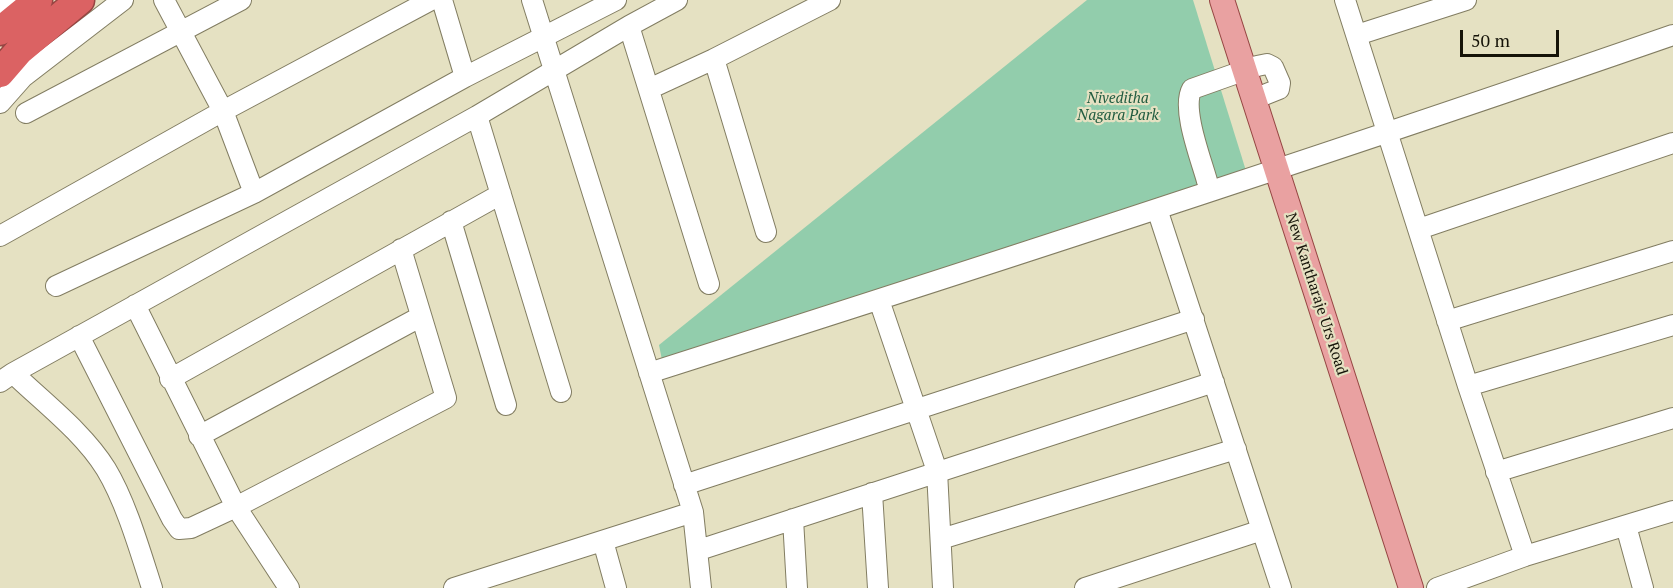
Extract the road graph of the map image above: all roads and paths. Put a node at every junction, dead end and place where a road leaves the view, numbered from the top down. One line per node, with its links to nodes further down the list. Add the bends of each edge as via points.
1 (6, 0): 16 (street)
2 (38, 0): 19 (highway)
3 (80, 0): 26 (highway, via 19,51)
4 (123, 0): 29 (street, via 23,77)
5 (164, 0): 18 (street)
6 (241, 0): 18 (street)
7 (432, 0): 30 (street)
8 (442, 0): 27 (street)
9 (532, 0): 22 (street)
10 (616, 0): 22 (street)
11 (677, 0): 17 (street)
12 (830, 0): 23 (street)
13 (1222, 0): 25 (main road, New Kantharaje Urs Road)
14 (1345, 0): 20 (street)
15 (1466, 0): 20 (street)
16 (0, 5)
17 (629, 26): 24 (street); 28 (street)
18 (182, 30): 30 (street); 31 (street)
19 (0, 31)
20 (1357, 35): 33 (street)
21 (1673, 35): 33 (street)
22 (544, 38): 24 (street); 27 (street)
23 (714, 59): 28 (street); 42 (street)
24 (553, 70): 32 (street); 55 (street)
25 (1245, 70): 35 (main road, New Kantharaje Urs Road); 36 (street, via 1200,84 1188,96)
26 (0, 73)
27 (465, 77): 37 (street)
28 (649, 88): 46 (street)
29 (0, 103)
30 (223, 111): 37 (street); 43 (street)
31 (26, 113)
32 (477, 116): 38 (street); 49 (street)
33 (1389, 133): 35 (street); 41 (street)
34 (1673, 142): 41 (street)
35 (1275, 168): 39 (street); 90 (main road, New Kantharaje Urs Road)
36 (1207, 181)
37 (254, 193): 47 (street)
38 (501, 194): 40 (street); 60 (street)
39 (1157, 209): 48 (street); 51 (street)
40 (451, 221): 44 (street); 61 (street)
41 (1419, 229): 52 (street)
42 (766, 232)
43 (0, 236)
44 (401, 249): 50 (street); 57 (street)
45 (1673, 251): 52 (street)
46 (709, 284)
47 (56, 286)
48 (879, 300): 55 (street); 62 (street)
49 (135, 305): 54 (street); 57 (street)
50 (420, 317): 64 (street); 70 (street, via 446,398)
51 (1194, 319): 58 (street); 62 (street)
52 (1447, 321): 59 (street)
53 (1673, 325): 59 (street)
54 (79, 336): 56 (street); 70 (street, via 179,529 191,528)
55 (649, 374): 68 (street)
56 (7, 377): 80 (street, via 89,446 105,468)
57 (170, 378): 64 (street)
58 (1214, 382): 65 (street); 66 (street)
59 (1468, 386): 67 (street)
60 (561, 392)
61 (506, 405)
62 (917, 408): 66 (street); 68 (street)
63 (1673, 418): 67 (street)
64 (199, 436): 70 (street)
65 (1236, 449): 75 (street); 76 (street)
66 (937, 471): 69 (street); 76 (street)
67 (1496, 472): 79 (street)
68 (684, 485): 72 (street)
69 (872, 493): 73 (street); 86 (street)
70 (236, 507): 81 (street)
71 (1673, 511): 74 (street)
72 (693, 512): 77 (street); 78 (street)
73 (793, 519): 78 (street); 85 (street)
74 (1626, 526): 79 (street); 92 (street)
75 (1262, 530): 88 (street); 89 (street)
76 (941, 539): 87 (street)
77 (603, 541): 82 (street); 83 (street)
78 (699, 550): 84 (street)
79 (1525, 556): 91 (street)
80 (150, 588)
81 (290, 588)
82 (454, 588)
83 (616, 588)
84 (701, 588)
85 (797, 588)
86 (878, 588)
87 (944, 588)
88 (1085, 588)
89 (1281, 588)
90 (1411, 588)
91 (1437, 588)
92 (1643, 588)

